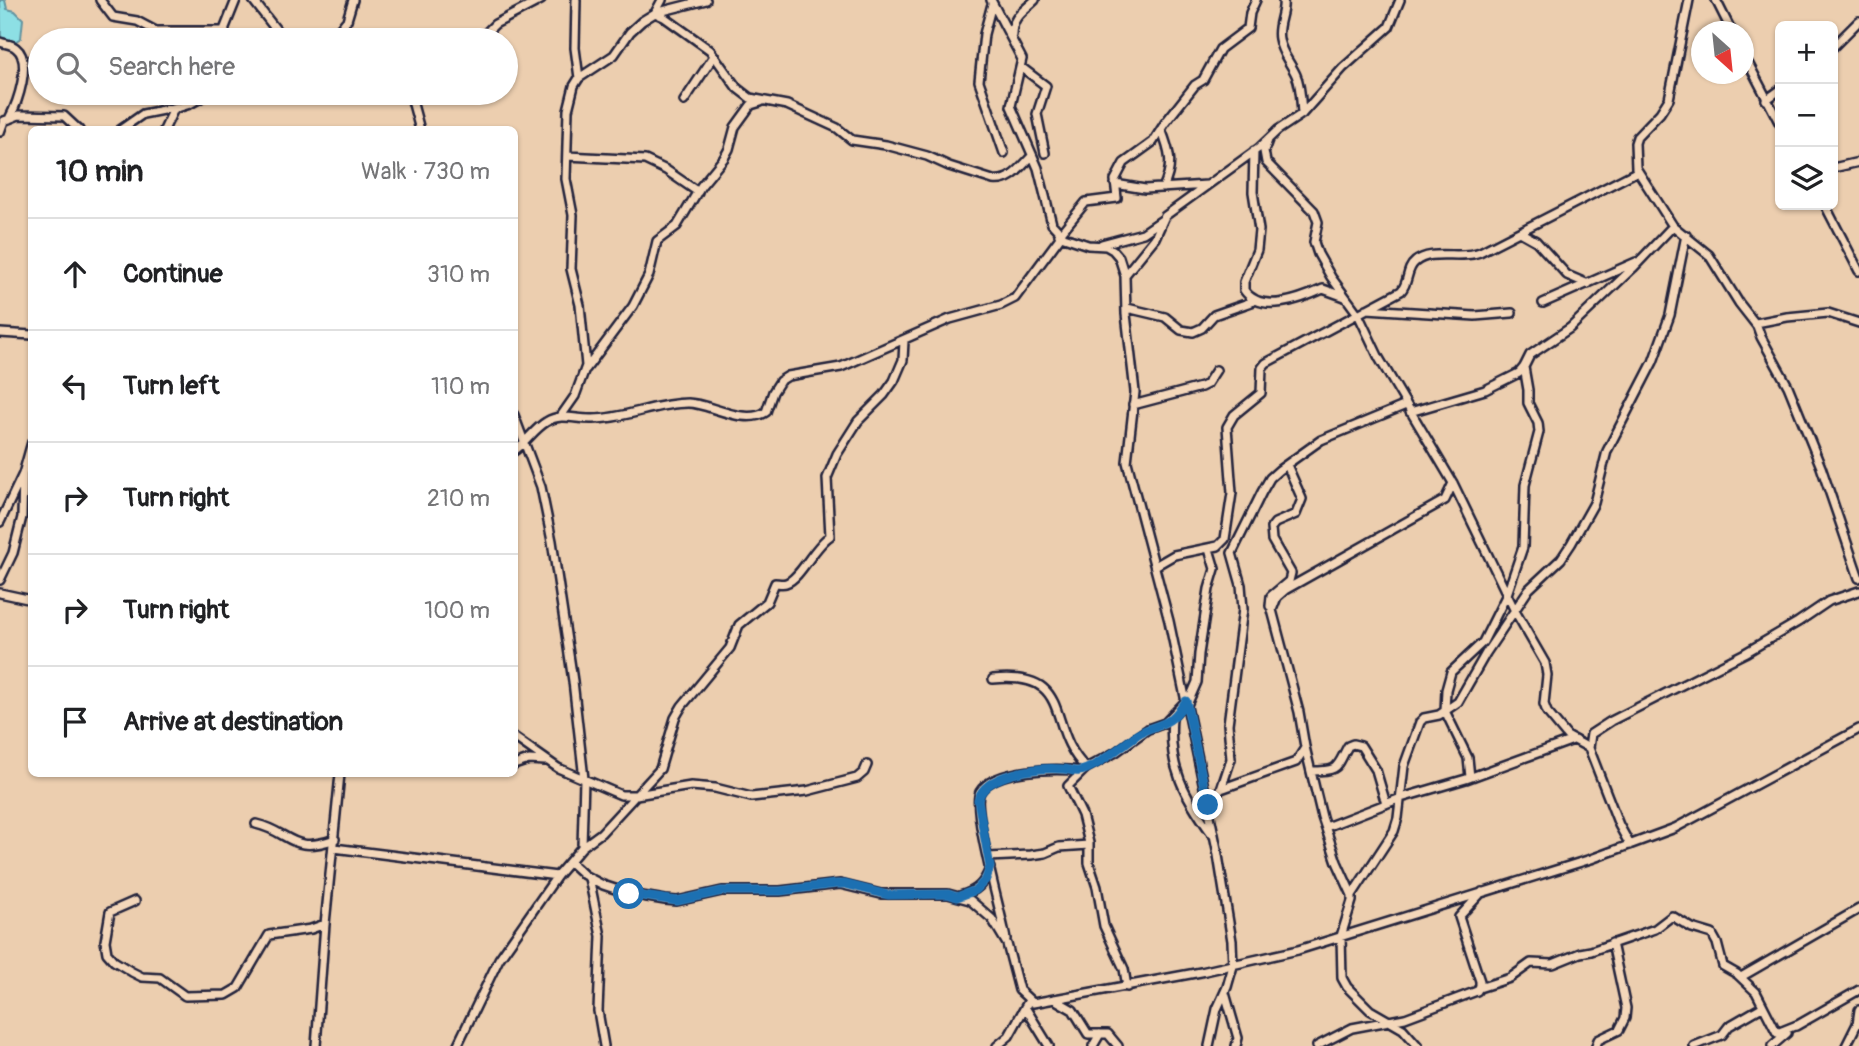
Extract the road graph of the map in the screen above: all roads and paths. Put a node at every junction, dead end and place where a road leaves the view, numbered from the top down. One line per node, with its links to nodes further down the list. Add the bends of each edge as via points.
1 (100, 0): 19 (street, via 109,15)
2 (236, 0): 20 (street)
3 (253, 0): 21 (street)
4 (352, 0): 22 (street)
5 (541, 0): 23 (street)
6 (576, 0): 30 (street)
7 (662, 0): 16 (street)
8 (706, 0): 16 (street)
9 (1035, 0): 24 (street, via 1015,17)
10 (1256, 0): 45 (street, via 1248,28 1224,44 1203,80)
11 (1283, 0): 38 (street, via 1279,39 1297,77)
12 (1400, 0): 38 (street, via 1390,27 1343,68)
13 (1689, 0): 55 (street, via 1669,99 1635,143)
14 (1716, 0): 17 (street)
15 (992, 2): 24 (street); 49 (street, via 979,81)
16 (655, 13): 27 (street); 30 (street, via 636,26 607,61)
17 (1726, 21)
18 (1859, 21): 26 (street)
19 (149, 28)
20 (226, 28)
21 (275, 28)
22 (341, 28)
23 (491, 28)
24 (1013, 40): 28 (street)
25 (0, 42): 40 (street, via 17,48 24,70)
26 (1838, 42)
27 (714, 56): 33 (street); 34 (street, via 743,94)
28 (1021, 67): 50 (street, via 1047,88 1037,114); 52 (street, via 1011,106)
29 (1754, 75): 32 (street)
30 (579, 78): 51 (street, via 568,110)
31 (1775, 94): 32 (street)
32 (1766, 100): 39 (street)
33 (684, 101)
34 (762, 101): 52 (street, via 787,105 837,128 852,141 926,156 993,180 1008,178); 59 (street, via 751,105 735,127 729,149)
35 (186, 105): 37 (street)
36 (413, 105): 44 (street)
37 (178, 107): 42 (street, via 143,114); 43 (street)
38 (1302, 114): 47 (street)
39 (1775, 115)
40 (9, 119): 41 (street, via 64,116); 46 (street)
41 (75, 126)
42 (126, 126)
43 (166, 126)
44 (419, 126)
45 (1161, 129): 56 (street, via 1153,142 1124,163); 58 (street, via 1171,156)
46 (0, 132)
47 (1268, 139): 48 (street); 71 (street, via 1266,162 1314,211 1318,222 1315,249)
48 (1254, 151): 57 (street); 72 (street, via 1258,250 1243,285)
49 (1004, 153)
50 (1045, 153)
51 (567, 156): 59 (street, via 645,160); 84 (street, via 573,219 571,269 580,305)
52 (1032, 156): 64 (street, via 1052,224)
53 (1859, 162): 54 (street)
54 (1838, 168)
55 (1638, 171): 62 (street); 63 (street)
56 (1115, 184): 58 (street); 64 (street, via 1117,198 1086,202)
57 (1208, 186): 58 (street); 61 (street)
58 (1163, 188)
59 (698, 192): 84 (street, via 677,226 657,241 649,275 634,306)
60 (1828, 210): 68 (street)
61 (1162, 219): 66 (street, via 1143,233); 69 (street, via 1155,238)
62 (1673, 226): 65 (street); 67 (street)
63 (1520, 232): 70 (street, via 1536,241 1567,275); 75 (street, via 1474,255 1428,256 1416,261 1404,289)
64 (1060, 235): 66 (street); 82 (street, via 1015,298 950,319)
65 (1686, 236): 78 (street, via 1709,255); 107 (street, via 1670,315 1653,362 1607,451 1594,503 1561,559 1529,589)
66 (1098, 246): 69 (street, via 1106,246 1119,257)
67 (1640, 261): 70 (street); 83 (street, via 1570,328 1530,355)
68 (1859, 271)
69 (1125, 276): 74 (street)
70 (1588, 284): 73 (street)
71 (1346, 298): 72 (street, via 1323,289 1293,300); 77 (street)
72 (1254, 300): 74 (street, via 1214,315 1193,332 1181,330 1166,317)
73 (1543, 303)
74 (1127, 308): 87 (street)
75 (1367, 309): 76 (street, via 1475,316); 77 (street)
76 (1512, 313)
77 (1358, 314): 88 (street); 99 (street, via 1262,368 1261,393 1234,415 1227,427 1232,493 1223,542)
78 (1756, 323): 79 (street, via 1828,313); 101 (street, via 1821,467)
79 (1859, 323)
80 (0, 333): 81 (street)
81 (28, 335)
82 (904, 341): 90 (street, via 841,367 788,376 773,392 766,412 758,416 691,403 606,418); 127 (street, via 894,381 858,421 827,478 830,536 819,543 790,581 775,583 767,602 738,626 730,648 681,706 662,766)
83 (1524, 367): 88 (street, via 1485,390); 105 (street, via 1528,404 1539,432 1525,485 1523,547)
84 (586, 369): 86 (street)
85 (1216, 370): 87 (street, via 1204,386)
86 (575, 396): 89 (street); 90 (street)
87 (1133, 405): 100 (street, via 1127,463)
88 (1408, 409): 95 (street, via 1321,440); 97 (street)
89 (562, 416): 90 (street); 92 (street, via 545,422)
90 (574, 417)
91 (518, 424): 92 (street)
92 (526, 443): 93 (street); 125 (street, via 552,541)
93 (518, 448)
94 (28, 456): 96 (street)
95 (1286, 465): 108 (street, via 1302,499 1296,514 1271,528 1272,540 1292,573 1270,598); 126 (street, via 1270,478 1232,553 1243,610 1228,714 1231,759)
96 (23, 474): 98 (street); 102 (street, via 22,517)
97 (1453, 483): 105 (street); 108 (street, via 1445,500 1285,590 1273,603)
98 (0, 522)
99 (1209, 550): 100 (street, via 1174,555); 110 (street, via 1214,569 1197,682)
100 (1155, 566): 110 (street)
101 (1859, 578)
102 (0, 580)
103 (1859, 591): 117 (street, via 1829,601 1745,653 1619,716 1591,734)
104 (0, 593): 106 (street)
105 (1507, 594): 107 (street); 111 (street, via 1483,642 1449,676)
106 (28, 599)
107 (1515, 611): 111 (street, via 1462,696); 115 (street, via 1545,663 1545,708)
108 (1273, 613): 116 (street)
109 (993, 679): 121 (street, via 1030,679 1044,688)
110 (1186, 703): 112 (street); 130 (street)
111 (1445, 711): 124 (street, via 1468,758); 128 (street, via 1420,722 1404,766)
112 (1172, 718): 121 (street); 133 (street, via 1176,773 1192,807)
113 (1859, 729): 136 (street, via 1704,814)
114 (518, 740): 118 (street)
115 (1573, 740): 117 (street); 124 (street)
116 (1305, 747): 122 (street); 126 (street, via 1296,762)
117 (1589, 748): 136 (street)
118 (546, 761): 119 (street); 125 (street)
119 (518, 764)
120 (867, 765): 127 (street, via 857,778 807,791 751,797 691,786)
121 (1084, 770): 135 (street, via 1068,787 1082,815); 138 (street, via 1032,770 986,786 978,800)
122 (1311, 771): 129 (street, via 1335,768 1347,747 1361,746 1376,770); 132 (street)
123 (340, 777): 134 (street)
124 (1470, 777): 128 (street)
125 (584, 779): 127 (street, via 617,794); 137 (street)
126 (1221, 789): 130 (street)
127 (636, 795): 137 (street)
128 (1401, 798): 129 (street); 144 (street, via 1394,831)
129 (1386, 804): 132 (street)
130 (1208, 805): 133 (street)
131 (256, 824): 134 (street, via 300,844)
132 (1326, 827): 144 (street)
133 (1214, 837): 152 (street, via 1229,911)
134 (334, 844): 141 (street); 148 (street)
135 (1088, 845): 138 (street); 154 (street, via 1104,926 1124,969)
136 (1630, 845): 143 (street)
137 (582, 847): 139 (street)
138 (988, 857): 140 (street)
139 (570, 862): 141 (street); 142 (street)
140 (990, 867): 145 (street, via 982,885); 151 (street)
141 (557, 876): 166 (street, via 499,959)
142 (589, 878): 145 (street, via 629,894 677,901 722,891 780,891 836,884 888,895); 167 (street, via 601,936 598,1011)
143 (1482, 892): 149 (street); 155 (street, via 1459,920)
144 (1352, 895): 149 (street)
145 (957, 897): 151 (street, via 987,912)
146 (135, 901): 148 (street, via 110,912 107,953 132,972 160,978 185,996 230,994 266,938)
147 (1859, 909): 153 (street)
148 (324, 924): 165 (street)
149 (1341, 936): 152 (street); 162 (street, via 1344,983)
150 (1612, 943): 153 (street, via 1655,929 1672,916 1711,934 1723,966); 155 (street, via 1553,964 1531,963 1510,978); 176 (street, via 1626,1012 1619,1030 1598,1040)
151 (1007, 944): 159 (street, via 1016,983)
152 (1233, 965): 154 (street); 157 (street)
153 (1741, 977): 160 (street, via 1756,992)
154 (1127, 987): 158 (street)
155 (1479, 988): 162 (street)
156 (1859, 990): 163 (street)
157 (1224, 992): 172 (street); 173 (street, via 1238,1038)
158 (1054, 999): 159 (street); 164 (street, via 1073,1010 1088,1034)
159 (1027, 1004): 168 (street, via 1009,1036); 169 (street)
160 (1762, 1007): 163 (street, via 1778,1033); 177 (street, via 1722,1035)
161 (1859, 1010): 179 (street)
162 (1387, 1021): 174 (street, via 1352,1028); 175 (street, via 1404,1030)
163 (1797, 1025): 178 (street)
164 (1100, 1034): 170 (street); 171 (street, via 1108,1034)
165 (316, 1046)
166 (457, 1046)
167 (604, 1046)
168 (997, 1046)
169 (1049, 1046)
170 (1093, 1046)
171 (1118, 1046)
172 (1209, 1046)
173 (1236, 1046)
174 (1317, 1046)
175 (1418, 1046)
176 (1596, 1046)
177 (1694, 1046)
178 (1772, 1046)
179 (1846, 1046)

